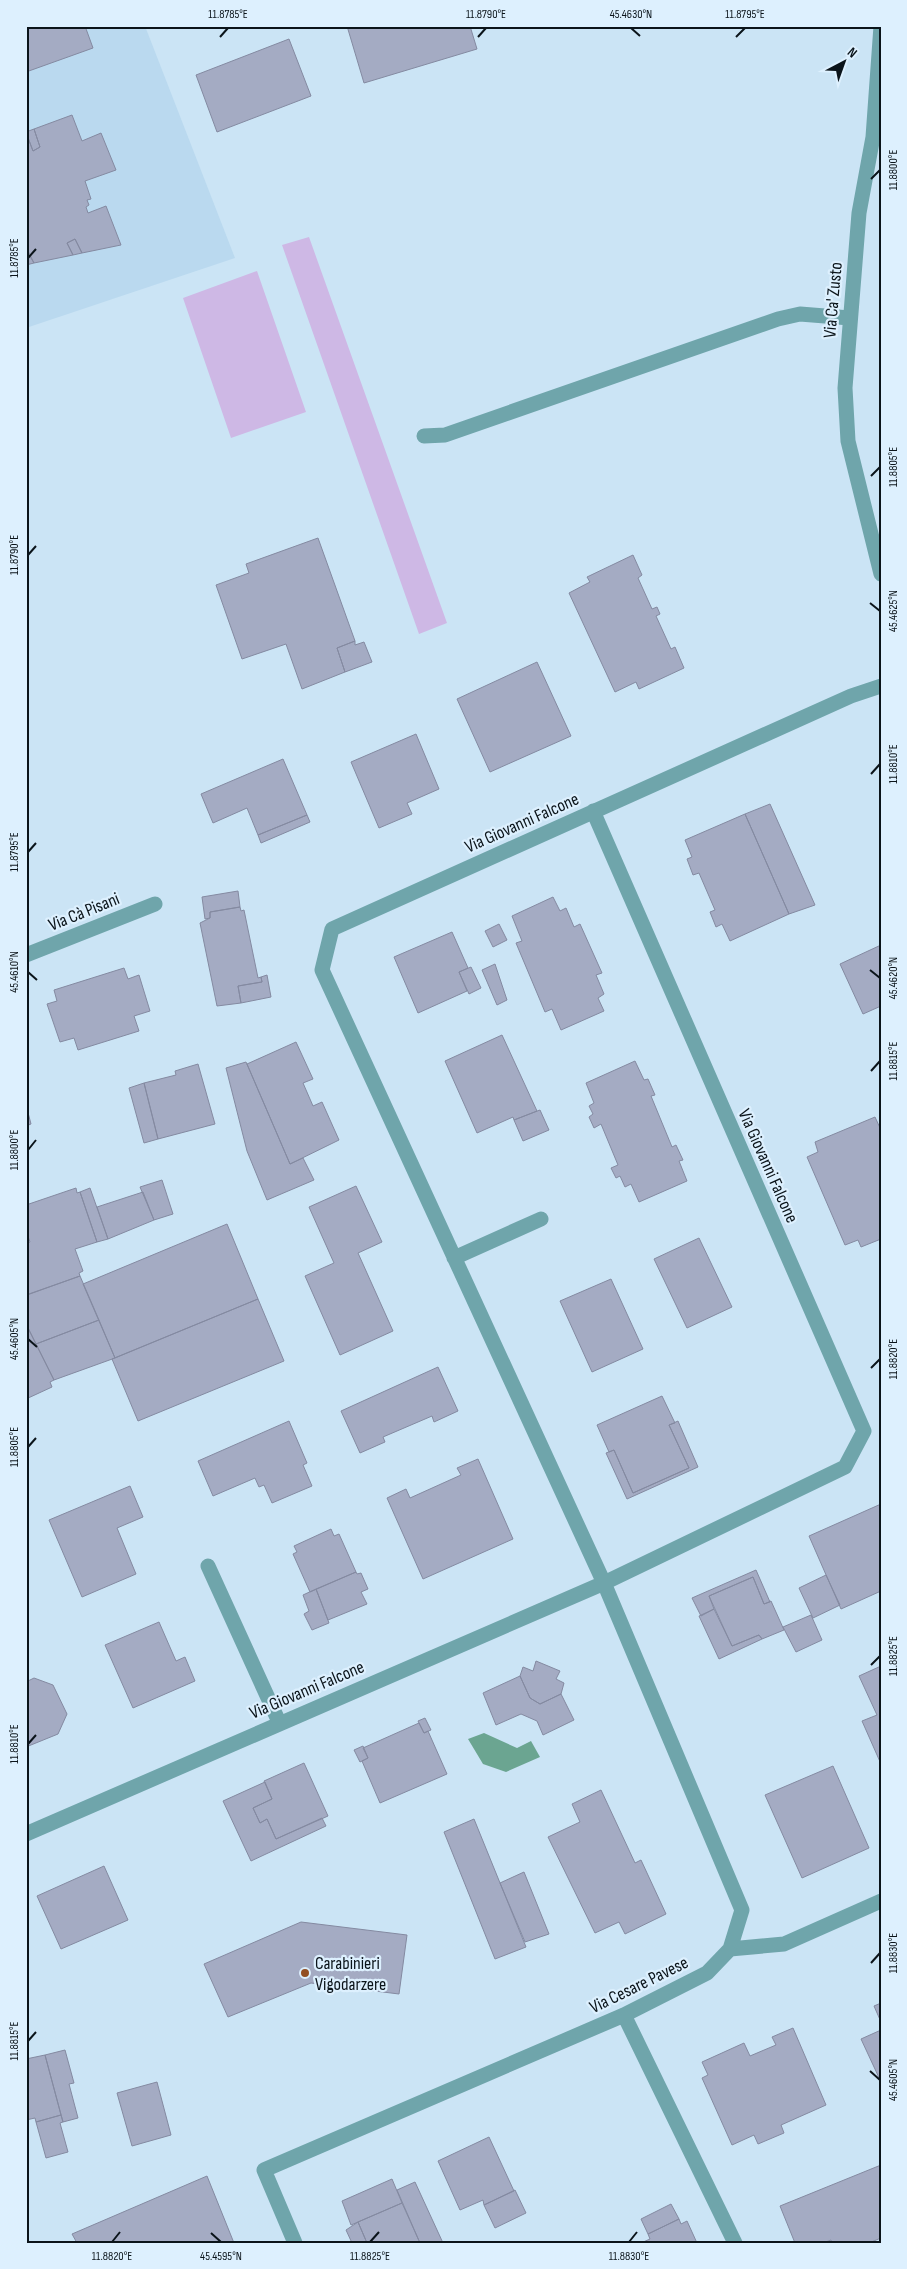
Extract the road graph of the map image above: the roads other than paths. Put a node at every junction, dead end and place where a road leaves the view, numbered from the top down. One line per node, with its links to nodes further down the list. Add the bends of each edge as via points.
1 (881, 26): 2 (street, Via Ca' Zusto, via 873,137 859,213)
2 (850, 318): 3 (street, via 800,314 778,320 445,435); 4 (street, Via Ca' Zusto, via 845,388 848,441)
3 (424, 436)
4 (881, 574)
5 (881, 686): 6 (street, via 842,700)
6 (593, 811): 10 (street, Via Giovanni Falcone, via 332,929 322,970); 12 (street, Via Giovanni Falcone, via 864,1432 845,1467)
7 (155, 904): 8 (street, Via Cà Pisani)
8 (26, 955)
9 (540, 1219): 10 (street)
10 (454, 1258): 12 (street, Via Giovanni Falcone)
11 (208, 1566): 13 (street)
12 (604, 1583): 13 (street, Via Giovanni Falcone); 16 (street, Via Cesare Pavese, via 742,1910)
13 (279, 1722): 14 (street, Via Giovanni Falcone)
14 (26, 1834)
15 (881, 1901): 16 (street, via 784,1944)
16 (730, 1950): 17 (street, Via Cesare Pavese, via 707,1973)
17 (624, 2015): 18 (street, Via Cesare Pavese, via 264,2170); 19 (street)
18 (295, 2243)
19 (735, 2243)

